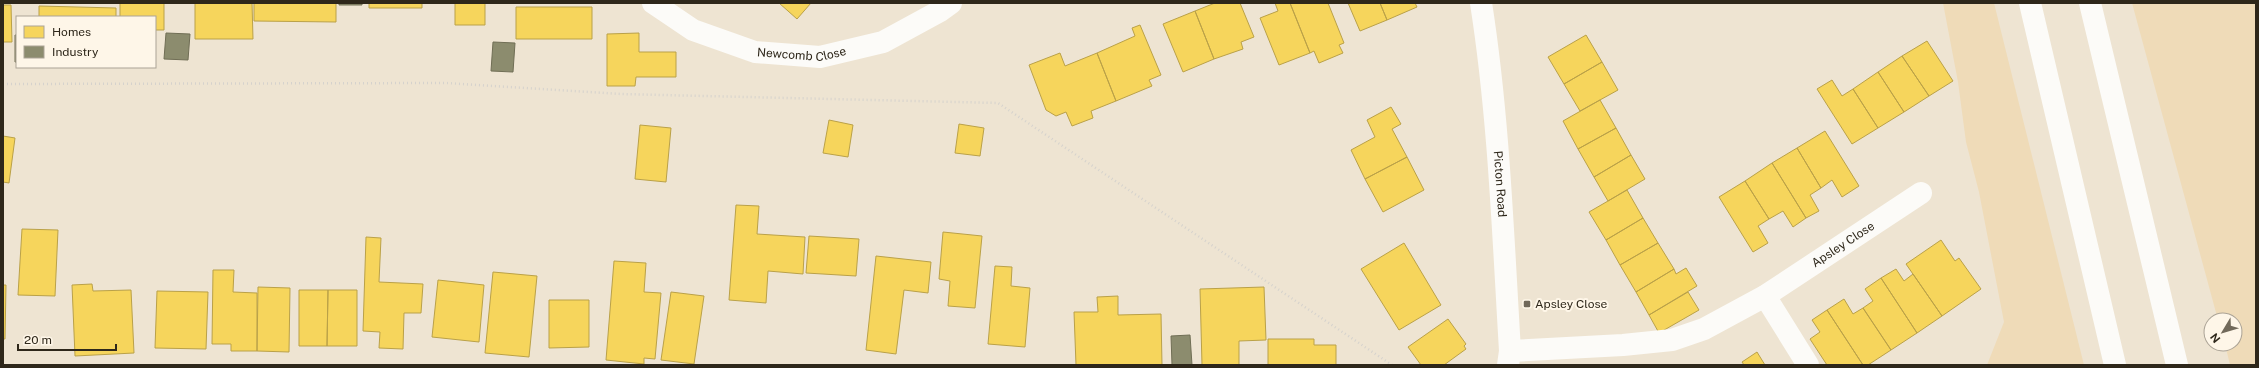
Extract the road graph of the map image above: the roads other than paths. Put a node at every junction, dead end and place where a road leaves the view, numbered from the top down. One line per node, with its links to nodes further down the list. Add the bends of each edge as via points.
1 (653, 3): 2 (main road, Newcomb Close, via 694,30 756,52 820,57 882,42)
2 (951, 3)
3 (1481, 3): 8 (main road, Picton Road, via 1490,62)
4 (2030, 3): 10 (main road)
5 (2090, 3): 11 (main road)
6 (1922, 192): 7 (main road, Apsley Close)
7 (1764, 296): 8 (main road, Apsley Close, via 1704,329 1672,340); 9 (main road)
8 (1509, 358)
9 (1808, 365)
10 (2116, 365)
11 (2177, 365)

